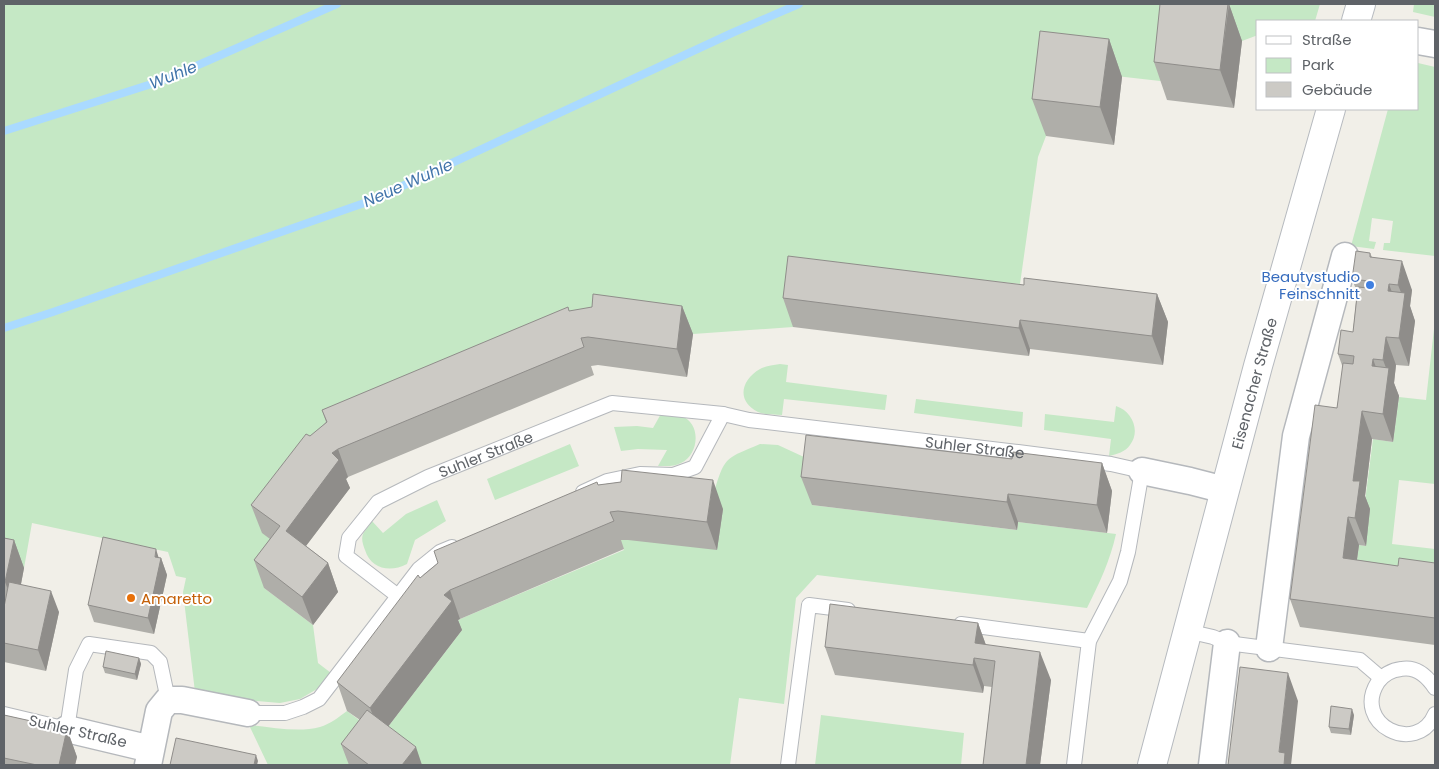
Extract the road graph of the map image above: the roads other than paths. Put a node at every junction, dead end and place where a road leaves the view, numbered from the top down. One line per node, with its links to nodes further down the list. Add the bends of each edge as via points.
1 (1361, 4): 2 (street)
2 (1356, 20)
3 (1419, 41): 4 (street)
4 (1435, 44)
5 (1331, 110): 9 (street, Eisenacher Straße)
6 (1345, 256): 18 (street, via 1296,436)
7 (723, 414): 8 (lane, Suhler Straße, via 749,420 1111,464); 10 (lane, via 695,467 673,475 640,474 607,481); 12 (lane, Suhler Straße, via 612,402 428,476 378,502 349,538 346,556)
8 (1142, 472): 9 (street, Suhler Straße); 16 (lane, via 1120,581)
9 (1225, 490): 15 (street, Eisenacher Straße)
10 (572, 496)
11 (465, 541): 12 (lane, via 440,552 419,569)
12 (398, 596): 22 (lane, via 319,699 285,713)
13 (858, 611): 27 (lane, via 809,604)
14 (944, 622): 16 (lane)
15 (1187, 631): 17 (lane); 29 (street, Eisenacher Straße)
16 (1089, 641): 28 (lane)
17 (1227, 643): 18 (lane); 30 (street)
18 (1269, 648): 19 (lane, via 1360,660)
19 (1381, 678): 20 (lane, via 1395,670 1411,669 1430,679); 24 (lane, via 1374,693 1373,709 1384,728 1394,733 1416,733 1425,728)
20 (1435, 688)
21 (168, 700): 22 (street); 25 (lane, via 160,662 151,653 88,644 76,670); 26 (street, Suhler Straße, via 160,711)
22 (248, 713)
23 (4, 714): 25 (lane, Suhler Straße)
24 (1435, 714)
25 (67, 729): 26 (street, Suhler Straße)
26 (150, 757)
27 (788, 765)
28 (1074, 765)
29 (1152, 765)
30 (1212, 765)

